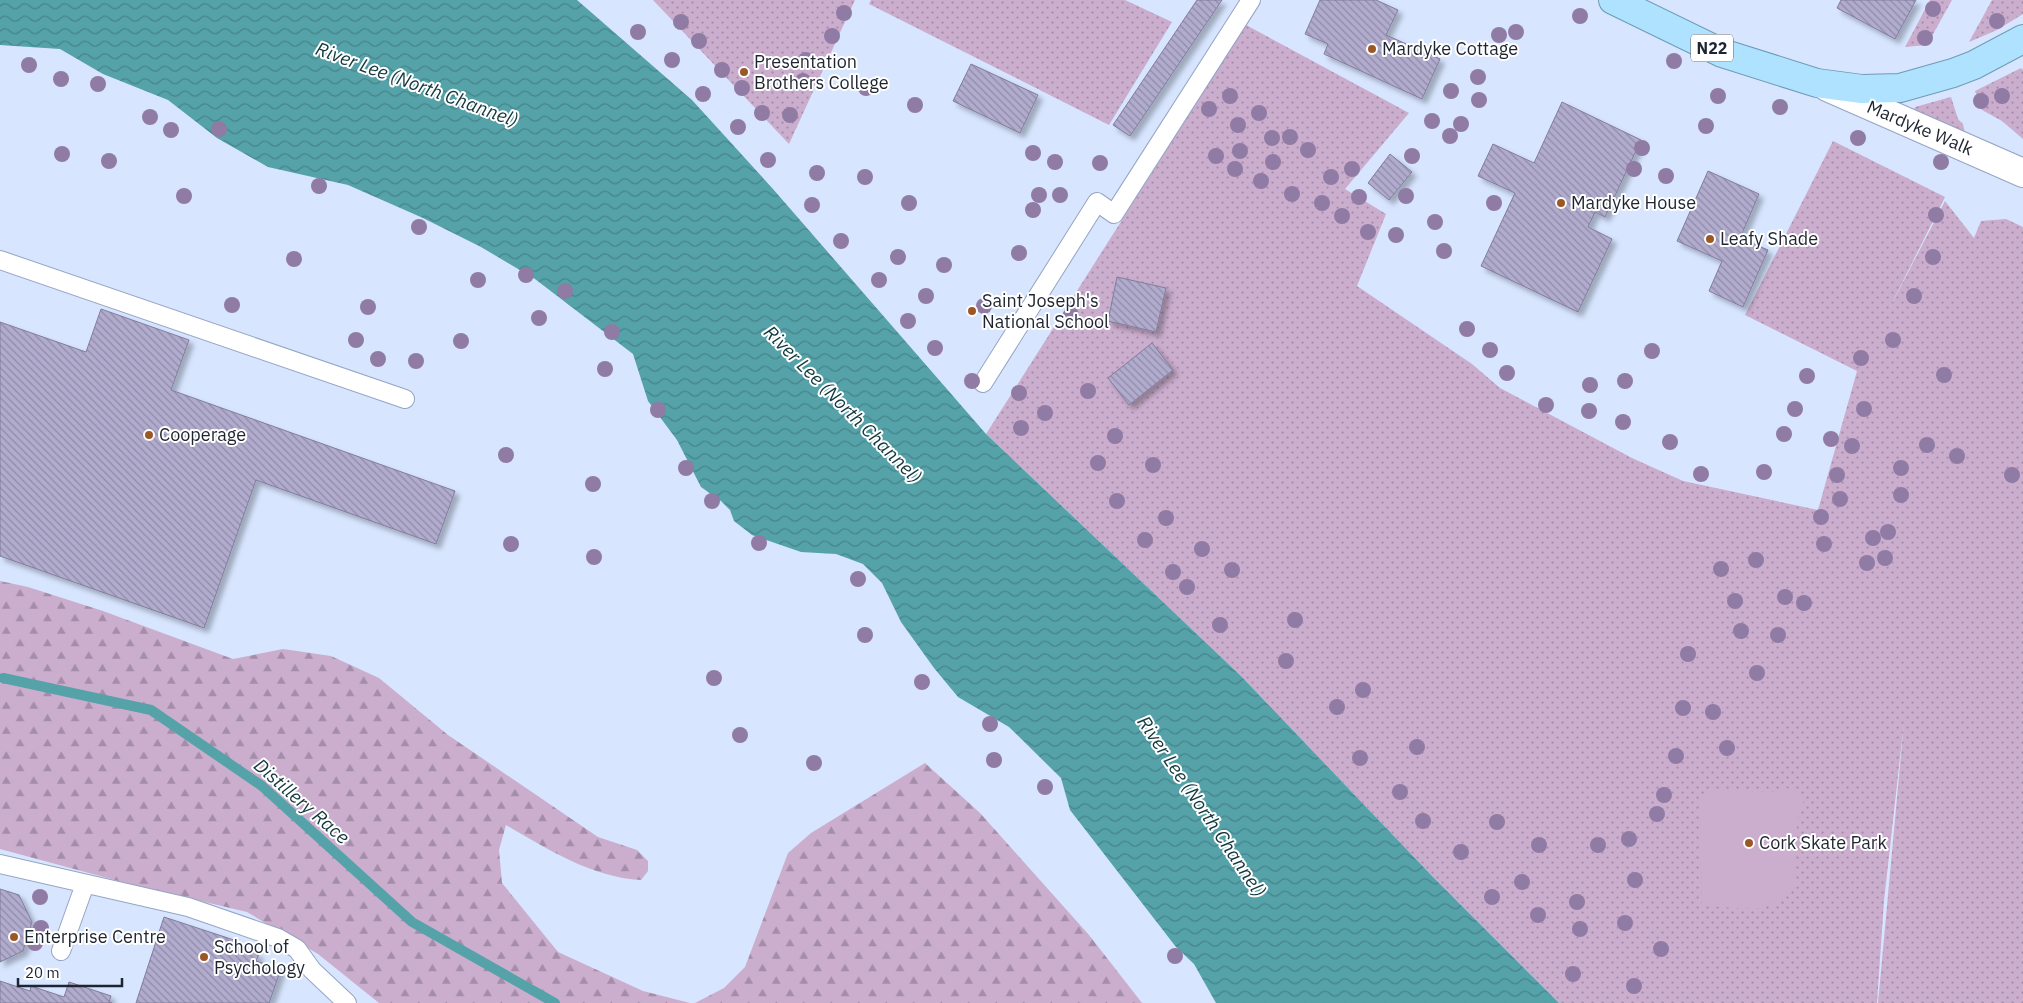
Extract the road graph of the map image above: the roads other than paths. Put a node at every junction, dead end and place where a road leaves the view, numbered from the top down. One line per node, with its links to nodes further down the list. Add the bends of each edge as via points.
1 (1251, 0): 7 (lane, via 1114,214 1097,202)
2 (1614, 0): 4 (highway, Mardyke Walk / N22, via 1722,53)
3 (2023, 39): 4 (highway, Mardyke Walk / N22, via 1974,65 1900,88 1862,89)
4 (1817, 83): 5 (street, Mardyke Walk)
5 (2023, 172)
6 (0, 260): 8 (lane)
7 (983, 383)
8 (405, 398)
9 (0, 864): 10 (lane)
10 (84, 884): 11 (lane); 12 (lane, via 188,908 278,938 297,949 312,970)
11 (61, 951)
12 (347, 1003)

